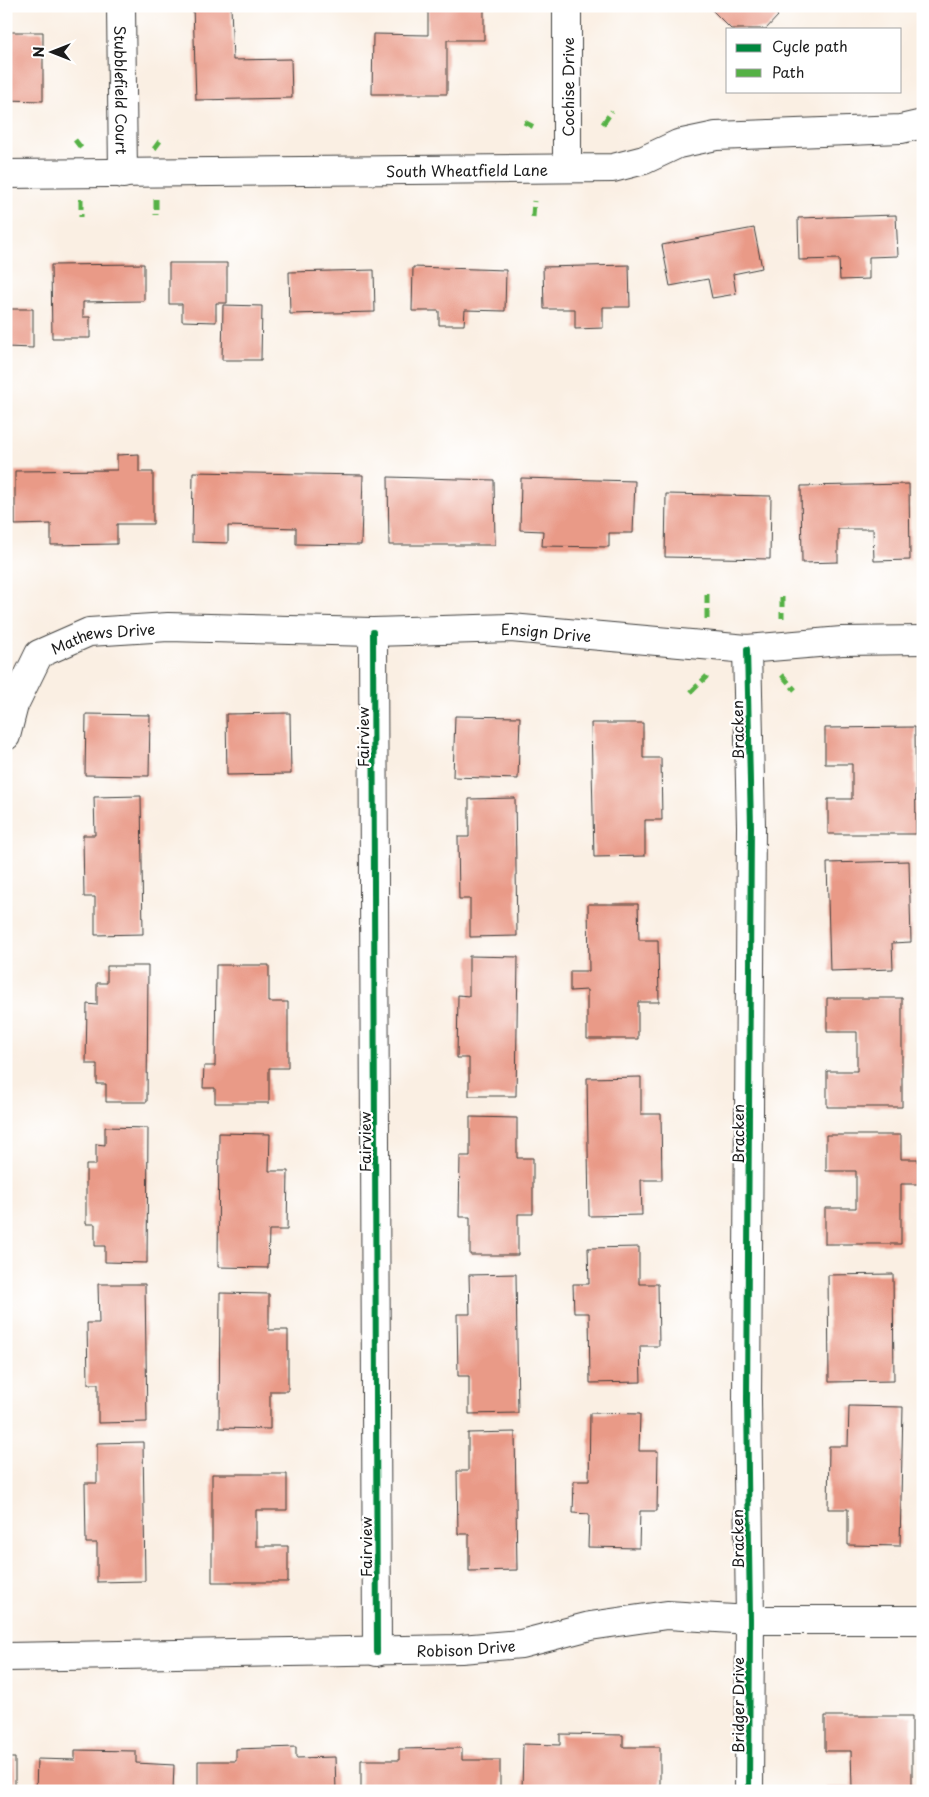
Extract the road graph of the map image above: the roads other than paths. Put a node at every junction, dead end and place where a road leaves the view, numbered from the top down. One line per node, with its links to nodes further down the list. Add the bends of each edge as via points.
1 (121, 6): 6 (street, Stubblefield Court)
2 (567, 6): 4 (street, Cochise Drive)
3 (923, 124): 4 (street, South Wheatfield Lane, via 901,129 716,136 678,144 644,160 613,168)
4 (567, 168): 6 (street, South Wheatfield Lane)
5 (6, 174): 6 (street, South Wheatfield Lane)
6 (123, 174)
7 (168, 627): 8 (street, Ensign Drive); 11 (street, Mathews Drive, via 89,632 39,654 14,705)
8 (374, 632): 10 (street, Ensign Drive, via 511,628); 14 (street, Fairview)
9 (923, 640): 10 (street, Ensign Drive, via 842,641)
10 (747, 649): 12 (street, Bracken, via 751,826 747,1400)
11 (6, 736)
12 (750, 1620): 13 (street, Robison Drive); 14 (street, Robison Drive, via 667,1615 590,1626 521,1644); 16 (street, Bridger Drive)
13 (923, 1620)
14 (378, 1652): 15 (street, Robison Drive)
15 (6, 1656)
16 (749, 1791)

